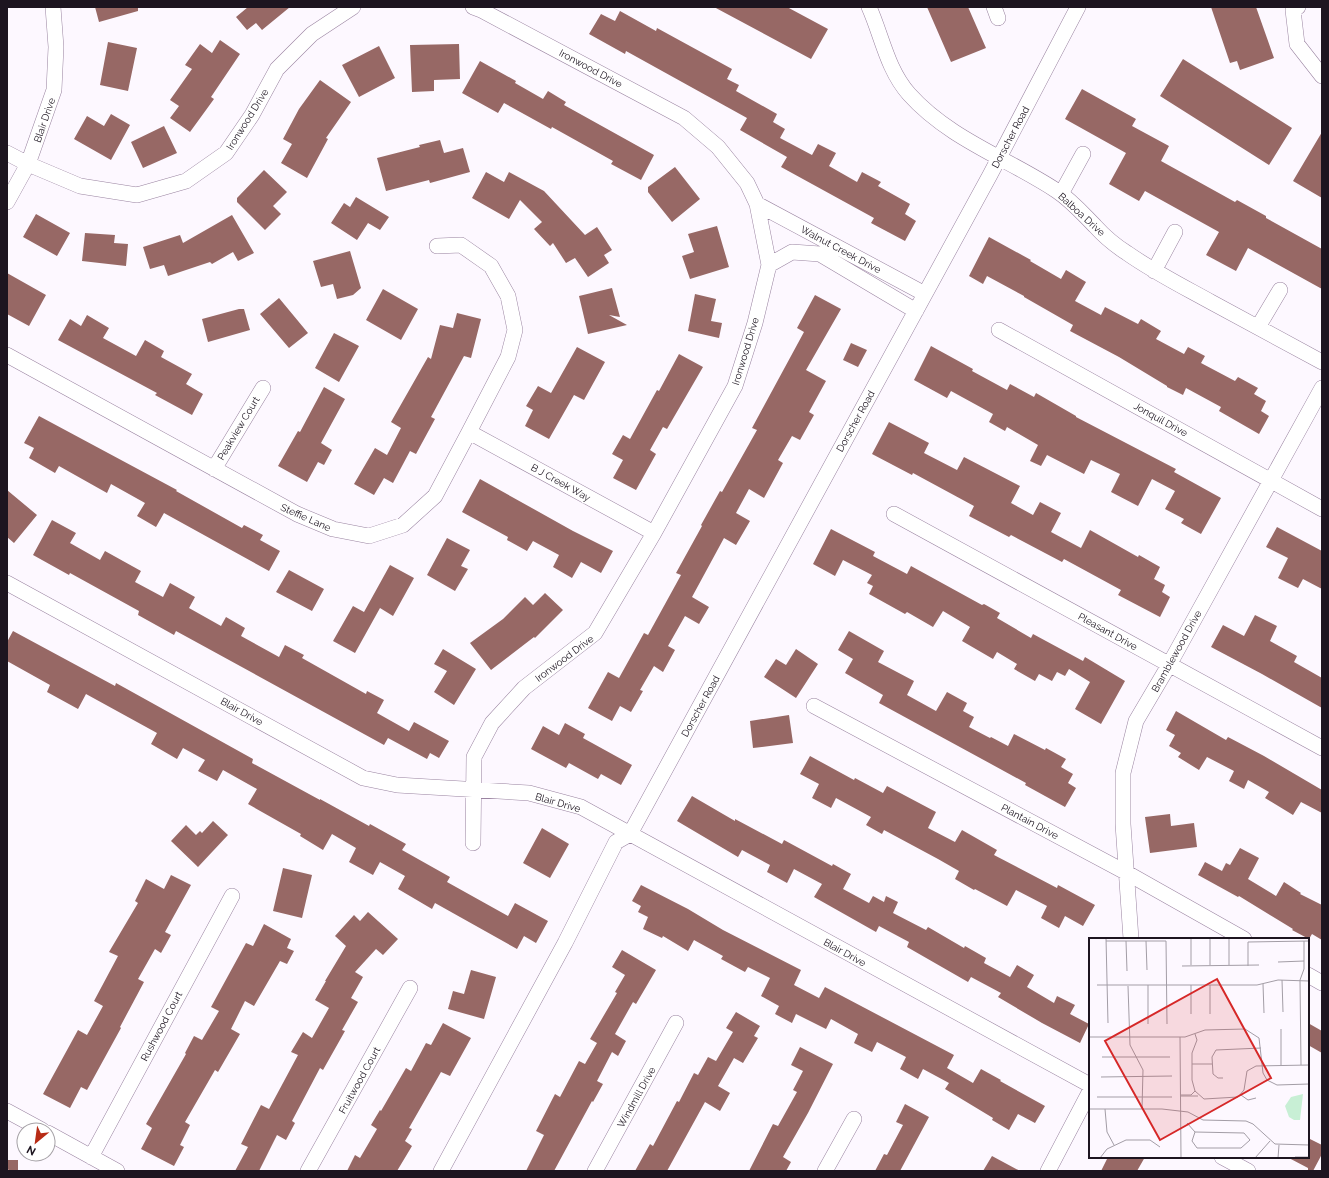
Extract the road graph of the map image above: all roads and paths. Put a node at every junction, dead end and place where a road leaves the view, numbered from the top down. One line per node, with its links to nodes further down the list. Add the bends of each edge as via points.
1 (53, 7): 11 (street, Blair Drive, via 56,47 54,90)
2 (352, 7): 11 (street, Ironwood Drive, via 312,34 277,69 252,115 226,153 186,181 136,195 80,186)
3 (473, 7): 14 (street, Ironwood Drive, via 684,118 718,147 747,183)
4 (869, 7): 10 (street, Balboa Drive, via 895,75 909,94 950,130)
5 (1078, 7): 10 (street, Dorscher Road)
6 (1298, 7): 7 (street, via 1293,10 1297,44)
7 (1322, 76)
8 (7, 153): 11 (street, Ironwood Drive)
9 (1083, 154): 12 (street)
10 (999, 158): 12 (street, Balboa Drive); 20 (street, Dorscher Road)
11 (28, 164): 13 (street, Blair Drive)
12 (1061, 194): 18 (street, Balboa Drive, via 1096,228)
13 (7, 202)
14 (757, 204): 17 (street, Ironwood Drive); 20 (street, Walnut Creek Drive)
15 (1175, 232): 18 (street)
16 (437, 246): 28 (street, Steffie Lane, via 461,245 491,266 508,296 515,330 508,357)
17 (769, 266): 21 (street, Walnut Creek Drive, via 792,252 820,254); 33 (street, Ironwood Drive, via 755,323 735,386)
18 (1154, 271): 22 (street, Balboa Drive)
19 (1280, 290): 22 (street)
20 (925, 294): 21 (street, Dorscher Road)
21 (916, 311): 39 (street, Dorscher Road)
22 (1258, 327): 25 (street, Balboa Drive)
23 (1000, 330): 30 (street, Jonquil Drive)
24 (7, 355): 29 (street, Steffie Lane)
25 (1322, 362)
26 (262, 388): 29 (street, Peakview Court)
27 (1322, 388): 30 (street, Bramblewood Drive)
28 (469, 432): 29 (street, Steffie Lane, via 435,496 403,525 369,536 333,529 297,514); 33 (street, B J Creek Way)
29 (214, 469)
30 (1270, 480): 31 (street, Jonquil Drive); 35 (street, Bramblewood Drive)
31 (1322, 509)
32 (894, 514): 35 (street, Pleasant Drive)
33 (654, 533): 38 (street, Ironwood Drive, via 595,633 524,688 492,723 474,757)
34 (7, 583): 38 (street, Blair Drive, via 363,778 397,785)
35 (1169, 665): 37 (street, Pleasant Drive); 41 (street, Bramblewood Drive, via 1136,721 1123,773 1123,824)
36 (814, 706): 41 (street, Plantain Drive)
37 (1322, 748)
38 (474, 790): 39 (street, Blair Drive, via 529,794 581,807); 40 (street, Ironwood Drive)
39 (630, 834): 49 (street, Blair Drive); 59 (street, via 616,842 565,943)
40 (473, 843)
41 (1127, 873): 43 (street, Bramblewood Drive); 44 (street, Plantain Drive)
42 (232, 896): 55 (street, Rushwood Court)
43 (1131, 938)
44 (1242, 938)
45 (1309, 976): 46 (street)
46 (1322, 983)
47 (410, 988): 58 (street, Fruitwood Court)
48 (676, 1023): 60 (street, Windmill Drive)
49 (1089, 1085)
50 (1089, 1093): 62 (street)
51 (7, 1111): 53 (street)
52 (854, 1120): 61 (street)
53 (27, 1122)
54 (56, 1137): 55 (street)
55 (91, 1157): 57 (street)
56 (1224, 1158): 63 (street)
57 (117, 1171)
58 (308, 1171)
59 (441, 1171)
60 (595, 1171)
61 (825, 1171)
62 (1048, 1171)
63 (1248, 1171)

